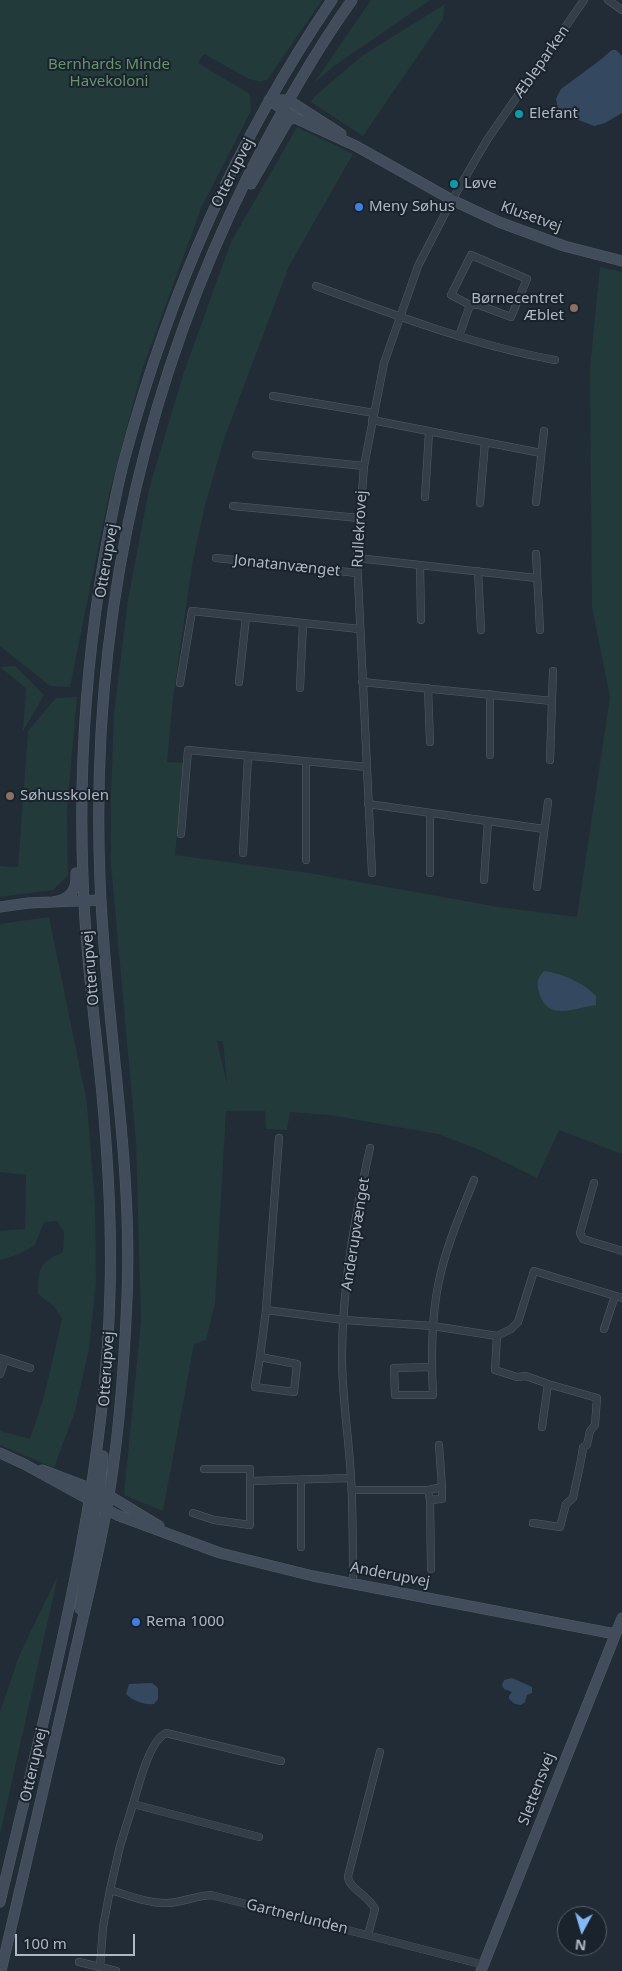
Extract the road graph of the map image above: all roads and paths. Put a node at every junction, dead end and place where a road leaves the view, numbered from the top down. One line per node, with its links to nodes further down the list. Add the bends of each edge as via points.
1 (332, 0): 6 (main road, Otterupvej); 7 (main road, via 282,92)
2 (352, 0): 7 (main road)
3 (584, 0): 11 (street, Æbleparken, via 487,140)
4 (608, 0): 5 (street)
5 (622, 10)
6 (269, 100): 7 (main road); 8 (main road, Klusetvej); 59 (main road, Otterupvej, via 224,186 164,327 124,459 97,602 88,675)
7 (285, 100): 8 (main road); 10 (main road, Klusetvej)
8 (283, 110): 9 (main road, Klusetvej); 12 (main road, Otterupvej)
9 (295, 118): 10 (main road, Klusetvej); 12 (main road, via 288,120 258,174)
10 (356, 146): 11 (main road, Klusetvej)
11 (452, 200): 13 (main road, Klusetvej, via 530,234); 16 (street, Rullekrovej, via 418,266)
12 (231, 212): 73 (main road, Otterupvej, via 181,332 124,539 105,676 100,743 98,824)
13 (622, 261)
14 (316, 286): 16 (street)
15 (470, 305): 15 (street, via 480,305 511,317 527,279 471,255 451,295); 17 (street)
16 (400, 316): 17 (street); 20 (street, Rullekrovej, via 384,363)
17 (459, 336): 18 (street)
18 (555, 360)
19 (273, 396): 20 (street)
20 (373, 417): 22 (street); 26 (street, Rullekrovej)
21 (544, 431): 24 (street)
22 (429, 432): 23 (street); 27 (street)
23 (485, 442): 24 (street); 29 (street)
24 (541, 454): 28 (street)
25 (256, 455): 26 (street)
26 (364, 466): 31 (street, Rullekrovej)
27 (425, 496)
28 (536, 502)
29 (480, 503)
30 (233, 506): 31 (street)
31 (359, 518): 34 (street, Rullekrovej)
32 (536, 554): 38 (street)
33 (216, 558): 37 (street, Jonatanvænget)
34 (357, 558): 35 (street); 37 (street, Rullekrovej)
35 (420, 565): 36 (street); 40 (street)
36 (478, 571): 38 (street); 43 (street)
37 (357, 573): 42 (street, Rullekrovej)
38 (536, 578): 44 (street)
39 (246, 617): 41 (street); 46 (street); 48 (street, via 192,611)
40 (421, 620)
41 (303, 623): 42 (street); 49 (street)
42 (359, 629): 47 (street, Rullekrovej)
43 (481, 630)
44 (540, 630)
45 (553, 671): 52 (street)
46 (240, 682)
47 (362, 682): 50 (street); 58 (street, Rullekrovej)
48 (180, 683)
49 (300, 688)
50 (428, 688): 51 (street); 53 (street)
51 (490, 694): 52 (street); 54 (street)
52 (552, 701): 56 (street)
53 (430, 742)
54 (490, 755)
55 (248, 756): 57 (street); 65 (street, via 188,750); 66 (street)
56 (550, 760)
57 (306, 762): 58 (street); 67 (street)
58 (366, 767): 61 (street, Rullekrovej)
59 (83, 770): 72 (main road, Otterupvej); 74 (main road, via 75,818 75,888 68,897)
60 (548, 802): 64 (street)
61 (368, 804): 62 (street); 68 (street, Rullekrovej)
62 (430, 813): 63 (street); 69 (street)
63 (488, 821): 64 (street); 70 (street)
64 (544, 829): 71 (street)
65 (181, 834)
66 (243, 853)
67 (306, 860)
68 (372, 873)
69 (430, 873)
70 (484, 880)
71 (537, 887)
72 (84, 900): 73 (main road); 74 (main road); 104 (main road, Otterupvej, via 107,1153 110,1288 100,1434)
73 (101, 900): 104 (main road, Otterupvej, via 124,1152 127,1290 117,1437)
74 (53, 902): 75 (main road)
75 (0, 907)
76 (279, 1138): 82 (street)
77 (370, 1148): 83 (street, Anderupvænget, via 359,1200)
78 (474, 1180): 84 (street, via 452,1234 439,1280)
79 (594, 1183): 80 (street, via 580,1233 583,1239)
80 (622, 1251)
81 (618, 1297): 85 (street); 86 (street, via 534,1271 518,1322)
82 (266, 1310): 83 (street); 87 (street)
83 (344, 1320): 84 (street); 98 (street, Anderupvænget, via 343,1392)
84 (432, 1326): 86 (street); 89 (street)
85 (604, 1329)
86 (497, 1336): 92 (street, via 495,1370)
87 (260, 1357): 87 (street, via 255,1387 294,1392 297,1364)
88 (2, 1359): 90 (street); 91 (street)
89 (432, 1367): 89 (street, via 433,1395 395,1395 394,1368)
90 (30, 1368)
91 (0, 1374)
92 (548, 1384): 93 (street); 109 (street, via 597,1398 595,1425 583,1448 573,1498 566,1504 560,1527)
93 (542, 1427)
94 (439, 1445): 101 (street)
95 (0, 1453): 96 (main road, Anderupvej)
96 (24, 1464): 104 (main road, Anderupvej); 106 (main road, Anderupvej)
97 (204, 1469): 100 (street, via 250,1469)
98 (351, 1478): 99 (street); 102 (street, Anderupvænget)
99 (301, 1480): 100 (street); 111 (street)
100 (250, 1481): 108 (street, via 250,1525 214,1520)
101 (442, 1487): 103 (street); 105 (street, via 442,1499)
102 (352, 1490): 103 (street); 113 (street, Anderupvænget)
103 (428, 1490): 105 (street)
104 (100, 1492): 106 (main road); 107 (main road, Otterupvej); 110 (main road, Anderupvej, via 157,1524)
105 (430, 1500): 112 (street)
106 (92, 1503): 107 (main road, Anderupvej); 116 (main road); 122 (main road, Otterupvej)
107 (106, 1510): 110 (main road, Anderupvej); 116 (main road, Otterupvej)
108 (194, 1513)
109 (533, 1523)
110 (163, 1531): 113 (main road, Anderupvej, via 235,1558)
111 (301, 1547)
112 (431, 1569)
113 (353, 1584): 115 (main road, Anderupvej)
114 (622, 1618): 115 (main road, Slettensvej)
115 (616, 1634): 126 (main road, Slettensvej)
116 (78, 1640): 127 (main road, Otterupvej)
117 (380, 1752): 123 (street, via 348,1876 351,1886 368,1898 375,1909)
118 (281, 1761): 119 (street, via 166,1733 157,1739)
119 (133, 1804): 120 (street); 121 (street)
120 (259, 1837)
121 (110, 1890): 123 (street, Gartnerlunden, via 159,1903 211,1895); 125 (street)
122 (0, 1902)
123 (368, 1935): 126 (street, Gartnerlunden)
124 (79, 1962): 125 (street)
125 (100, 1967): 128 (street)
126 (482, 1968)
127 (1, 1971)
128 (116, 1971)

